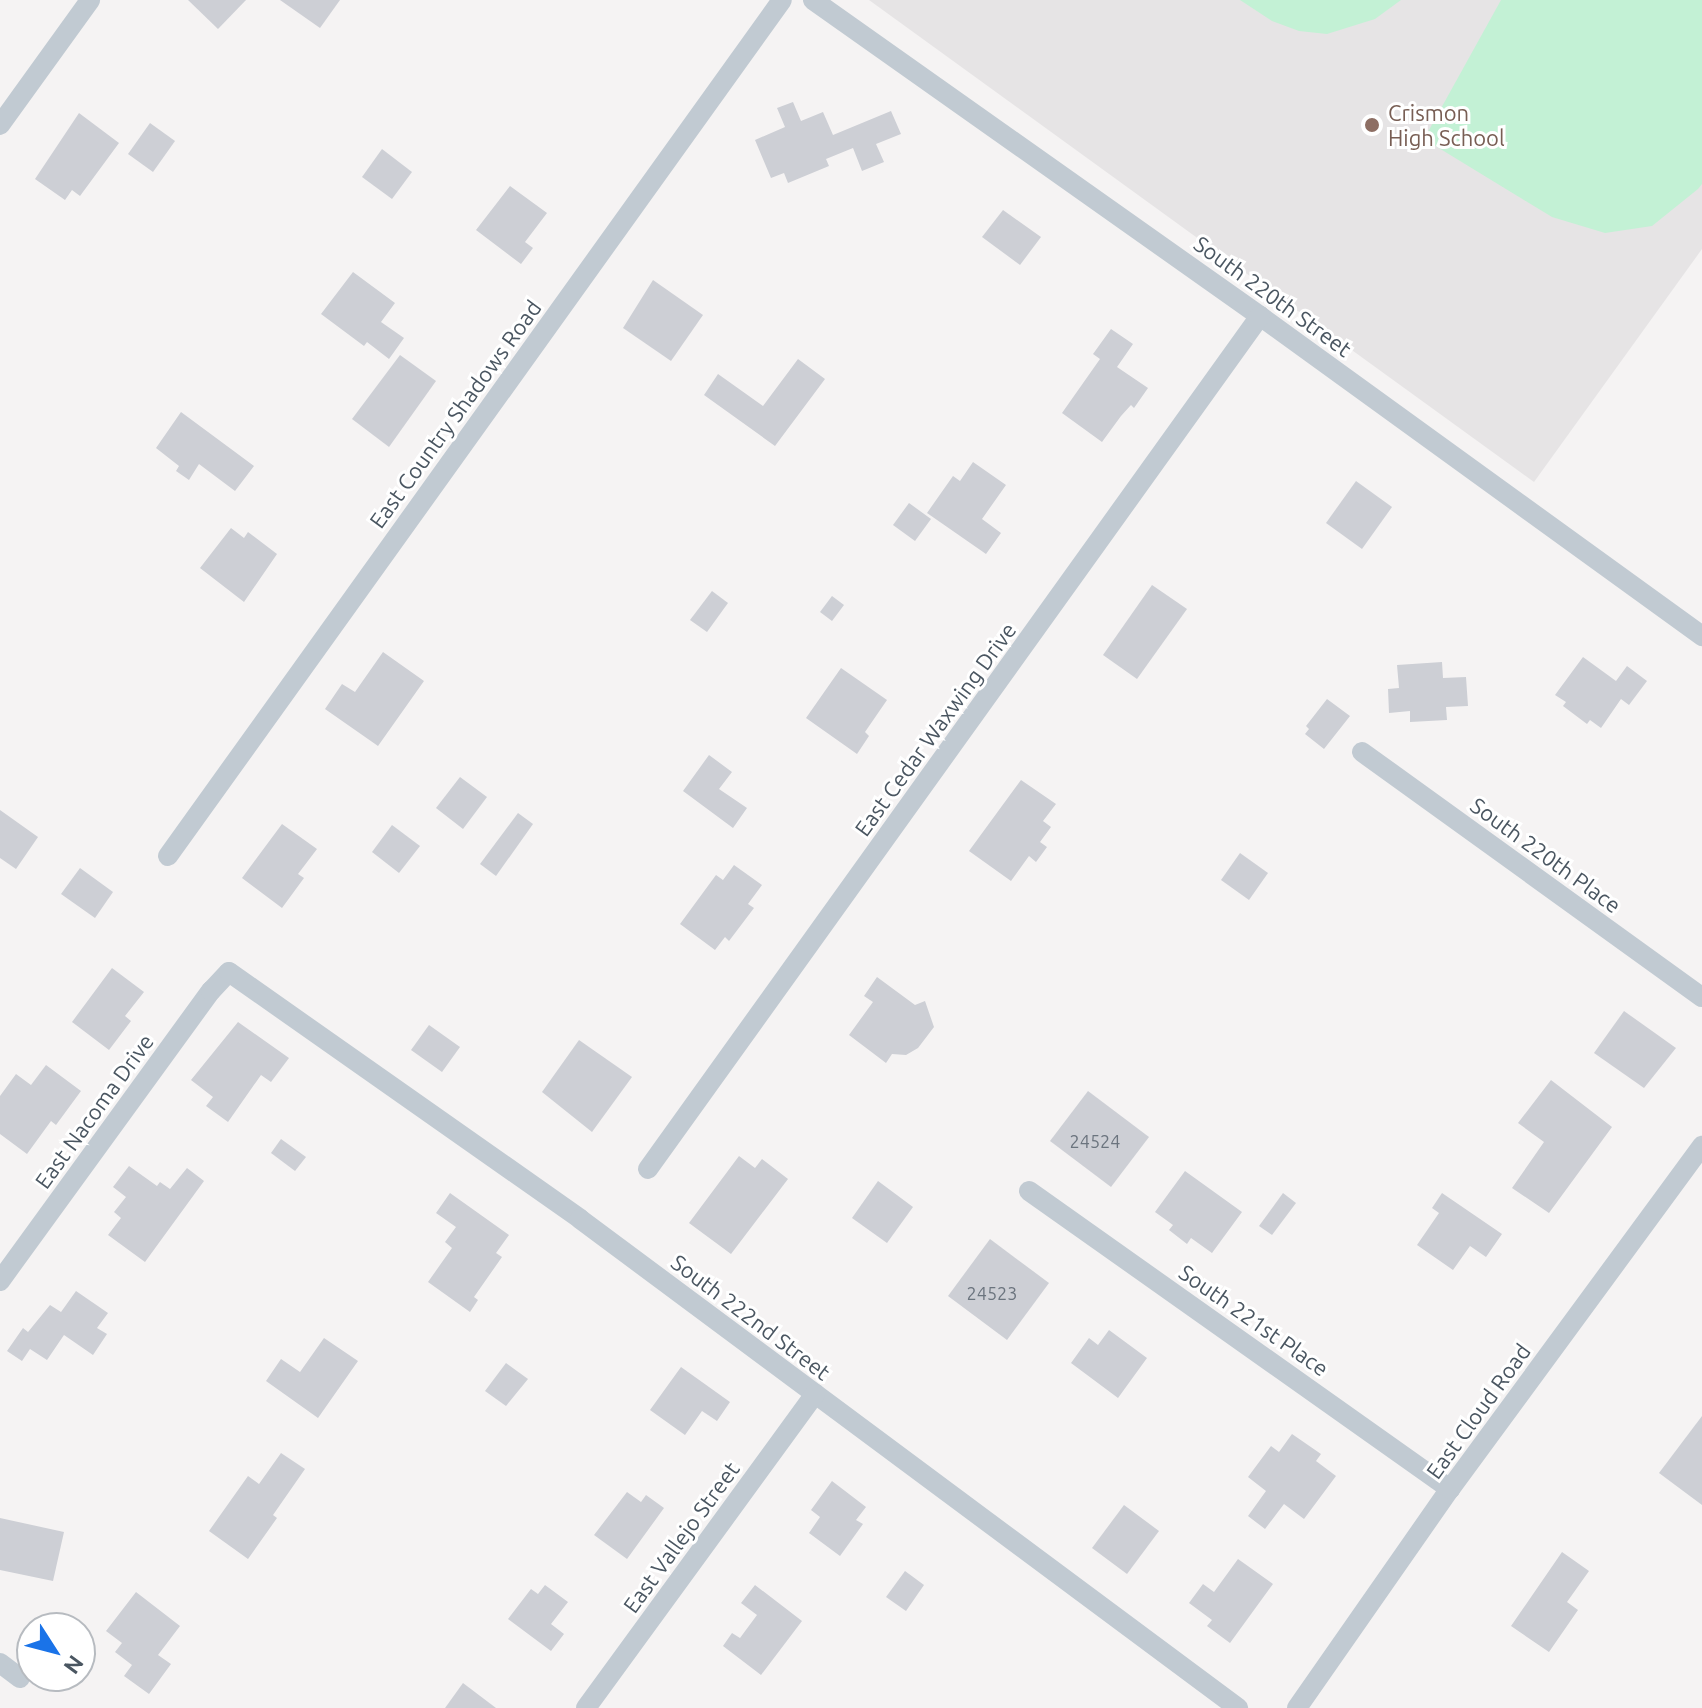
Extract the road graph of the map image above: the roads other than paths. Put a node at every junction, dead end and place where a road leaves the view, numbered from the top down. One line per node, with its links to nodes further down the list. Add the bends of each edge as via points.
1 (90, 0): 4 (street)
2 (782, 0): 8 (street, East Country Shadows Road)
3 (813, 0): 5 (street, South 220th Street)
4 (0, 125)
5 (1260, 316): 6 (street, South 220th Street); 12 (street, East Cedar Waxwing Drive)
6 (1702, 636)
7 (1362, 752): 10 (street, South 220th Place)
8 (168, 856)
9 (229, 972): 14 (street, East Nacoma Drive); 15 (street, South 222nd Street, via 580,1219)
10 (1702, 997)
11 (1702, 1146): 16 (street, East Cloud Road)
12 (648, 1169)
13 (1029, 1191): 16 (street, South 221st Place)
14 (0, 1281)
15 (815, 1394): 17 (street, East Vallejo Street); 18 (street, South 222nd Street)
16 (1450, 1489): 19 (street, East Cloud Road)
17 (586, 1708)
18 (1238, 1708)
19 (1297, 1708)

